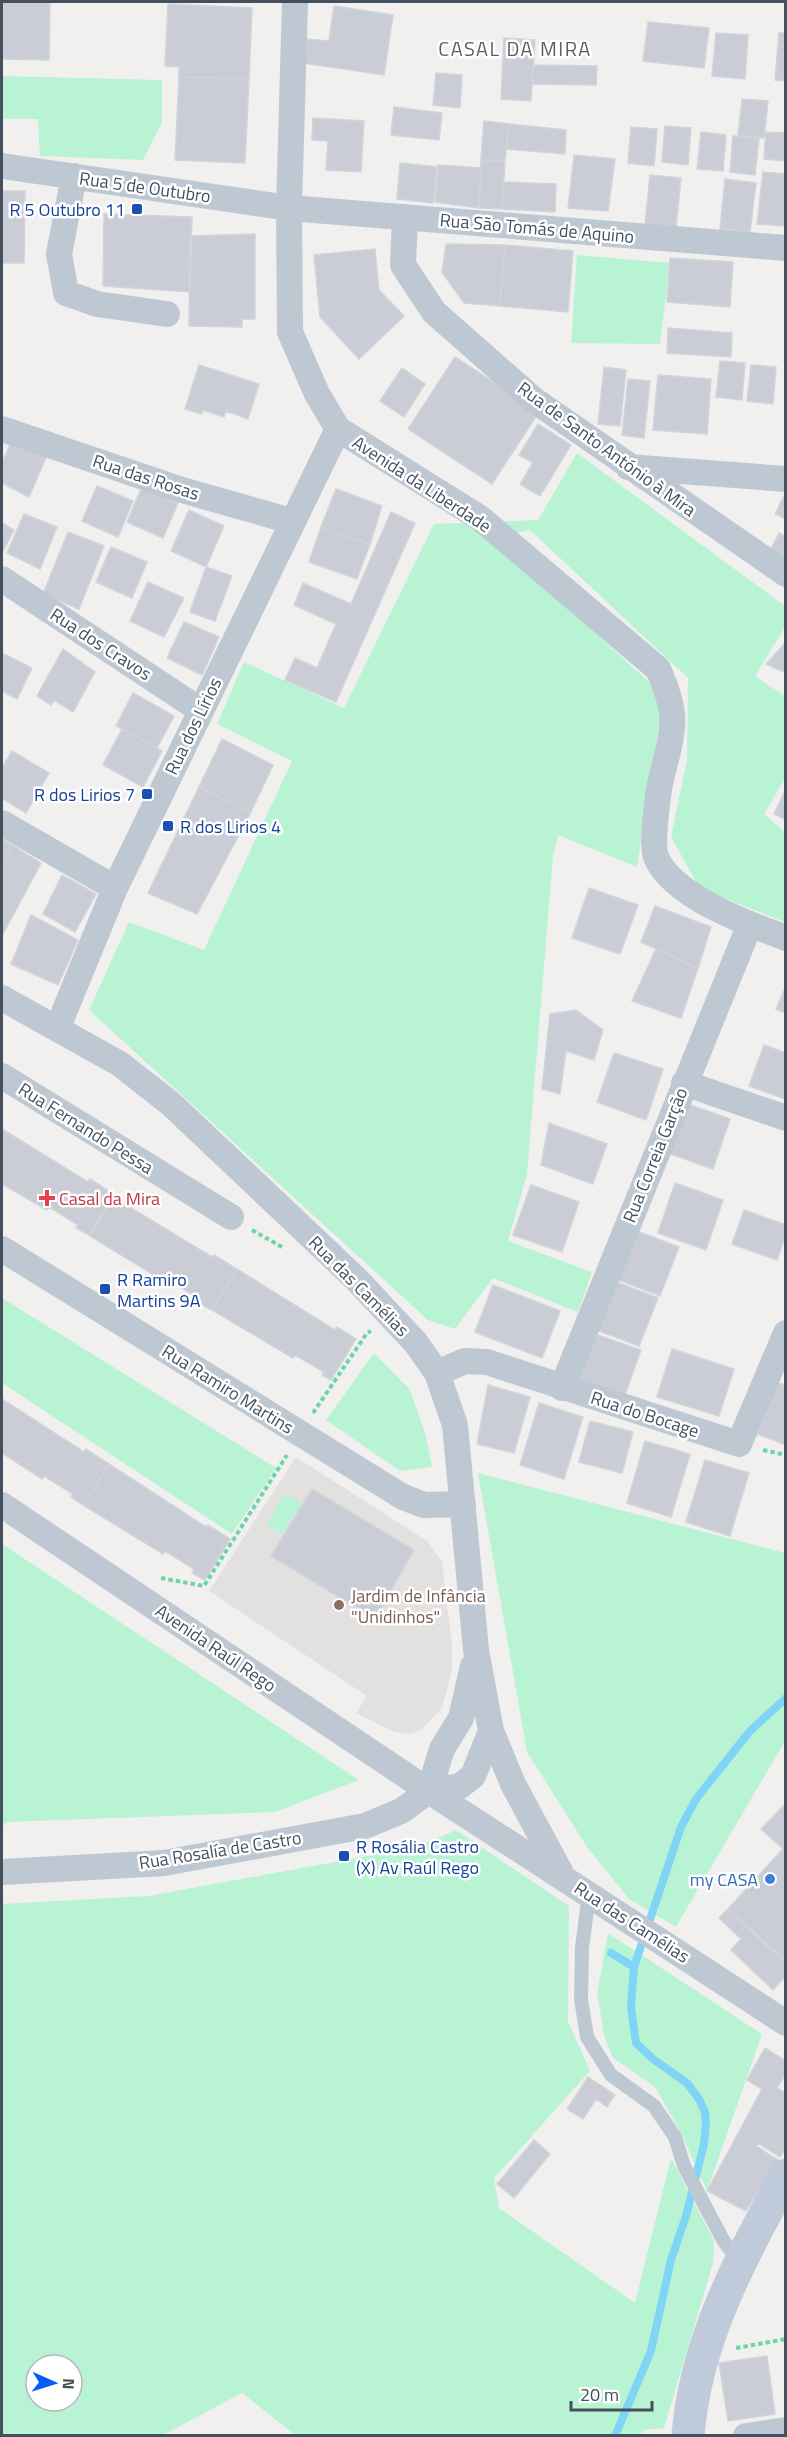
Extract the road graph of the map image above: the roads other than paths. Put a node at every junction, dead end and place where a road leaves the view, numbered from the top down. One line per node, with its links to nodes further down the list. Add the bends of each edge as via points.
1 (295, 2): 4 (street, Avenida da Liberdade)
2 (2, 166): 3 (street, Rua 5 de Outubro)
3 (74, 176): 4 (street, Rua 5 de Outubro); 7 (street, via 59,254 66,293 97,304)
4 (289, 208): 5 (street, Rua São Tomás de Aquino); 9 (street, Avenida da Liberdade, via 290,332 317,394)
5 (405, 217): 6 (street, Rua São Tomás de Aquino); 10 (street, Rua de Santo António à Mira, via 402,265 434,312 534,400)
6 (786, 248)
7 (167, 314)
8 (2, 429): 12 (street, Rua das Rosas, via 182,490)
9 (338, 429): 12 (street, Rua dos Lírios); 18 (street, Avenida da Liberdade, via 480,518 658,669 672,701 673,733 657,796 656,856 672,880)
10 (628, 466): 11 (street); 13 (street, Rua de Santo António à Mira)
11 (786, 479)
12 (291, 521): 15 (street, Rua dos Lírios)
13 (786, 574)
14 (2, 579): 15 (street, Rua dos Cravos)
15 (201, 710): 17 (street, Rua dos Lírios)
16 (2, 823): 17 (street)
17 (115, 888): 21 (street, Rua dos Lírios)
18 (750, 924): 19 (street, Avenida da Liberdade); 23 (street, Rua Correia Garção)
19 (786, 938)
20 (2, 998): 21 (street, Rua das Camélias)
21 (58, 1027): 28 (street, Rua das Camélias, via 120,1064 171,1104 356,1279 416,1343)
22 (2, 1076): 25 (street, Rua Fernando Pessa)
23 (684, 1083): 24 (street); 29 (street, Rua Correia Garção)
24 (786, 1118)
25 (231, 1217)
26 (2, 1249): 30 (street, Rua Ramiro Martins, via 403,1497 424,1505)
27 (786, 1333): 29 (street, Rua do Bocage, via 739,1444)
28 (437, 1373): 29 (street, Rua do Bocage, via 477,1360); 30 (street, Rua das Camélias, via 455,1425)
29 (562, 1388)
30 (463, 1504): 32 (street, Rua das Camélias)
31 (2, 1505): 34 (street, Avenida Raúl Rego)
32 (476, 1650): 33 (street, Rua das Camélias); 34 (street, Rua das Camélias, via 461,1718 442,1749)
33 (491, 1731): 34 (street, via 473,1776 460,1786); 36 (street, Rua das Camélias, via 513,1784)
34 (429, 1791): 35 (street, Rua Rosalía de Castro, via 401,1811 365,1826 164,1863); 36 (street, Avenida Raúl Rego)
35 (2, 1872)
36 (563, 1877): 37 (street, Rua das Camélias)
37 (589, 1894): 38 (street, Rua das Camélias); 40 (lane, via 581,1999 587,2037 611,2075 654,2106 675,2137 684,2166 723,2240)
38 (786, 2023)
39 (786, 2175): 40 (main road)
40 (740, 2262): 42 (main road, via 703,2354)
41 (786, 2430): 43 (street)
42 (688, 2436)
43 (746, 2436)

